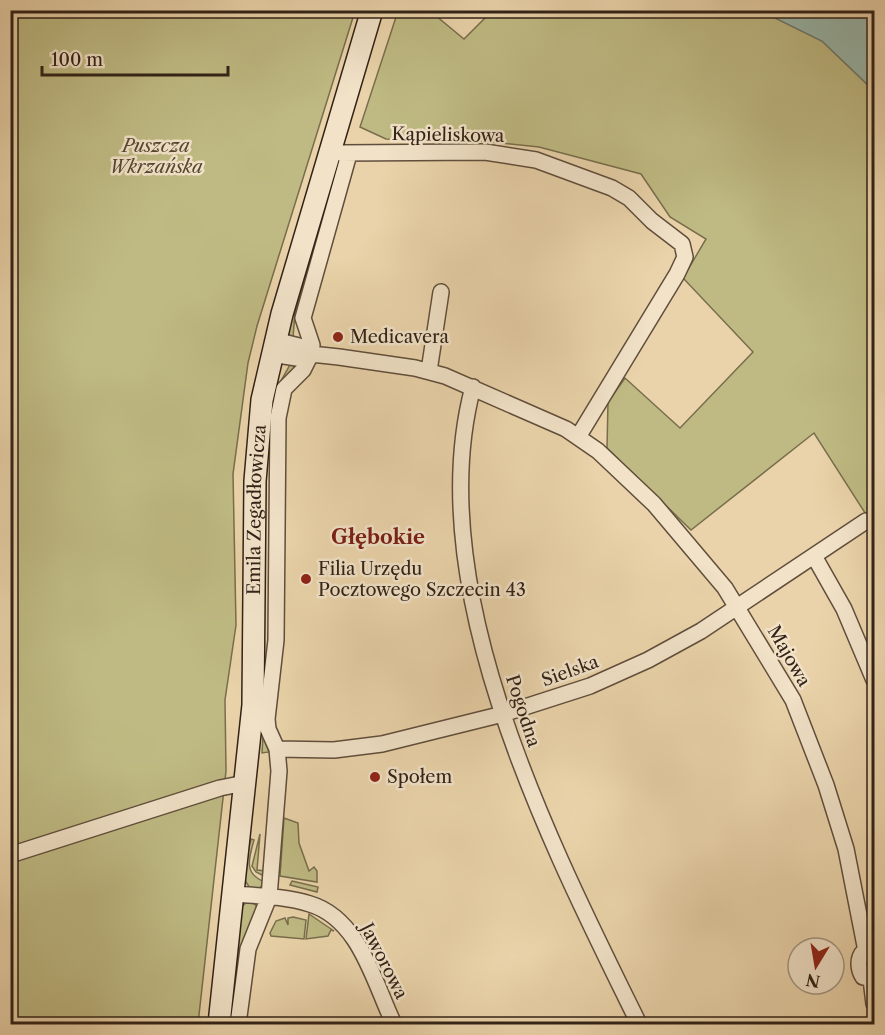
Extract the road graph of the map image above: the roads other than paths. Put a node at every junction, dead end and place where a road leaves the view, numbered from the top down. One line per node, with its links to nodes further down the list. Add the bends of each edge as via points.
1 (372, 10): 2 (main road, Emila Zegadłowicza)
2 (340, 152): 4 (main road, Emila Zegadłowicza); 5 (street, via 303,318); 8 (street, Kąpieliskowa, via 498,153 536,160 574,172 629,198 682,244 685,257 677,274)
3 (441, 292): 6 (street)
4 (273, 347): 5 (street, Majowa, via 297,358); 15 (main road, Emila Zegadłowicza, via 257,434 255,661)
5 (311, 354): 6 (street, Majowa); 14 (street, via 303,370 284,389 278,418 276,640 267,719)
6 (429, 371): 7 (street, Majowa)
7 (473, 387): 8 (street, Majowa); 13 (street, Pogodna, via 463,444 464,527 481,636)
8 (579, 437): 11 (street, Majowa, via 672,521)
9 (866, 521): 10 (street, Sielska)
10 (814, 556): 11 (street, Sielska); 12 (street, via 844,609)
11 (738, 608): 13 (street, Sielska, via 621,673); 19 (street, Majowa, via 793,700 826,784)
12 (874, 680)
13 (502, 714): 14 (street, Sielska, via 367,747); 25 (street, Pogodna, via 557,853)
14 (277, 749): 18 (street, via 279,771)
15 (245, 783): 16 (street); 17 (main road, Emila Zegadłowicza)
16 (10, 855)
17 (232, 894): 18 (street, Jaworowa); 22 (main road, Emila Zegadłowicza)
18 (269, 897): 23 (street, via 247,956); 24 (street, Jaworowa, via 312,905 343,925 360,950)
19 (870, 952): 20 (street, Majowa, via 860,957 860,970 863,977)
20 (873, 979): 21 (street, Majowa)
21 (874, 1004)
22 (219, 1024)
23 (238, 1024)
24 (394, 1024)
25 (639, 1024)

